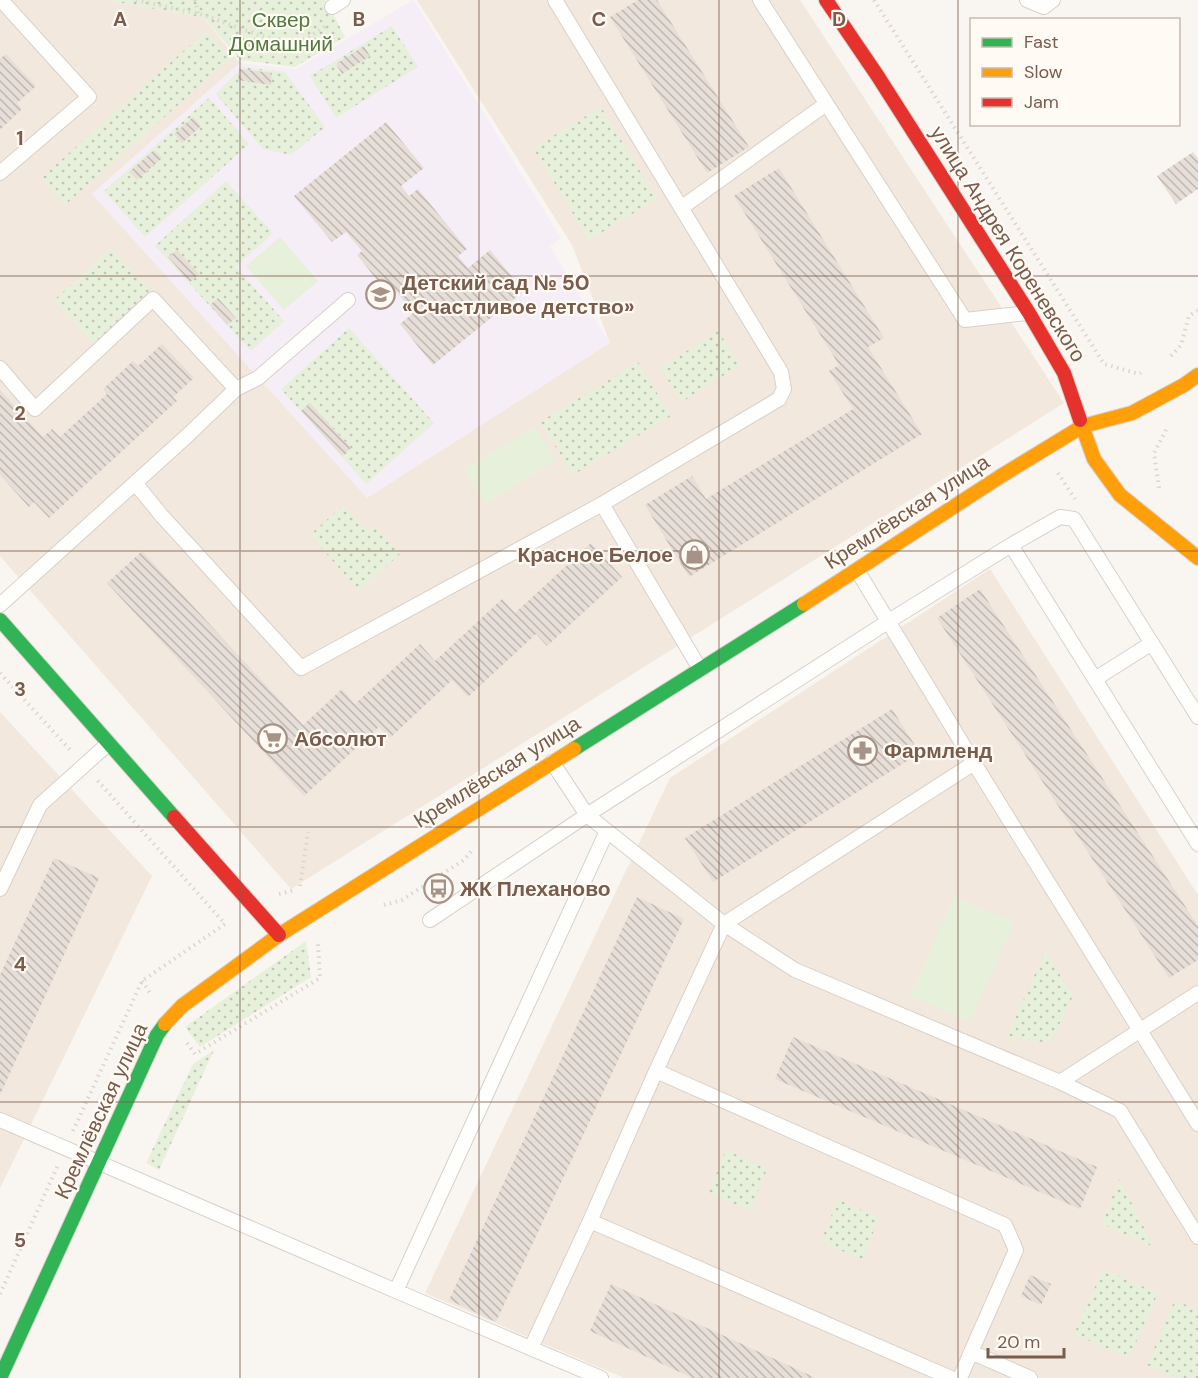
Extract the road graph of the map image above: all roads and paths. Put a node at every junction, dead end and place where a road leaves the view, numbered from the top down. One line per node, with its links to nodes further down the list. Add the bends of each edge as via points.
1 (1, 0): 13 (lane, via 89,97)
2 (136, 0): 11 (path)
3 (195, 0): 11 (path)
4 (555, 0): 14 (lane)
5 (760, 0): 12 (lane)
6 (826, 0): 17 (street, улица Андрея Кореневского)
7 (874, 0): 20 (path, via 1104,364 1138,374)
8 (1028, 0): 9 (lane, via 1044,7)
9 (1053, 0)
10 (338, 3): 11 (path, via 338,17 313,36 292,43)
11 (198, 13)
12 (826, 105): 14 (lane); 17 (lane, via 965,320)
13 (0, 174)
14 (681, 208): 27 (lane, via 781,372 784,389 779,399)
15 (348, 300): 22 (lane, via 258,378)
16 (1198, 310): 18 (path, via 1189,316 1181,345)
17 (1029, 313): 24 (street, улица Андрея Кореневского, via 1064,373)
18 (1169, 358)
19 (0, 368): 22 (lane, via 35,409 153,299)
20 (1149, 369)
21 (1198, 375): 24 (street, Кремлёвская улица, via 1132,412)
22 (236, 388): 25 (lane)
23 (1174, 422): 26 (path, via 1166,428 1154,453 1158,488)
24 (1083, 426): 29 (street, улица Андрея Кореневского, via 1094,459 1120,495); 30 (street, Кремлёвская улица)
25 (135, 483): 27 (lane, via 301,668); 31 (lane)
26 (1164, 497)
27 (602, 504): 35 (lane)
28 (1011, 545): 33 (lane); 34 (lane, via 1060,517 1074,519); 37 (lane)
29 (1198, 558)
30 (857, 570): 33 (lane); 35 (street, Кремлёвская улица)
31 (0, 605)
32 (0, 620): 39 (street)
33 (889, 621): 41 (lane); 43 (lane)
34 (1152, 643): 37 (lane); 38 (lane)
35 (700, 669): 40 (street, Кремлёвская улица)
36 (0, 673): 42 (path)
37 (1095, 679): 46 (lane)
38 (1198, 717)
39 (109, 743): 42 (lane); 48 (street)
40 (552, 762): 43 (lane); 52 (street, Кремлёвская улица)
41 (974, 763): 51 (lane); 54 (lane)
42 (84, 766): 47 (lane, via 40,806); 50 (path)
43 (587, 815): 44 (lane); 49 (lane)
44 (607, 831): 51 (lane); 63 (lane)
45 (308, 832): 48 (path, via 300,888)
46 (1198, 844)
47 (0, 889)
48 (249, 901): 50 (path); 52 (street)
49 (430, 920)
50 (225, 924): 59 (path, via 142,981)
51 (724, 924): 55 (lane); 56 (lane, via 795,970)
52 (279, 935): 60 (street, Кремлёвская улица, via 167,1021 157,1035)
53 (1198, 993): 54 (lane)
54 (1139, 1030): 56 (lane); 58 (lane)
55 (656, 1071): 61 (lane); 66 (lane, via 1005,1225 1016,1250)
56 (1060, 1082): 62 (lane, via 1120,1111)
57 (0, 1120): 59 (lane)
58 (1198, 1124)
59 (65, 1149): 60 (lane); 64 (path)
60 (99, 1164): 63 (lane); 67 (street, Кремлёвская улица)
61 (590, 1221): 65 (lane); 69 (lane)
62 (1198, 1237)
63 (396, 1291): 65 (lane)
64 (0, 1294)
65 (531, 1348): 68 (lane)
66 (971, 1352): 70 (lane); 71 (lane)
67 (0, 1378)
68 (601, 1378)
69 (951, 1378)
70 (960, 1378)
71 (1030, 1378)

